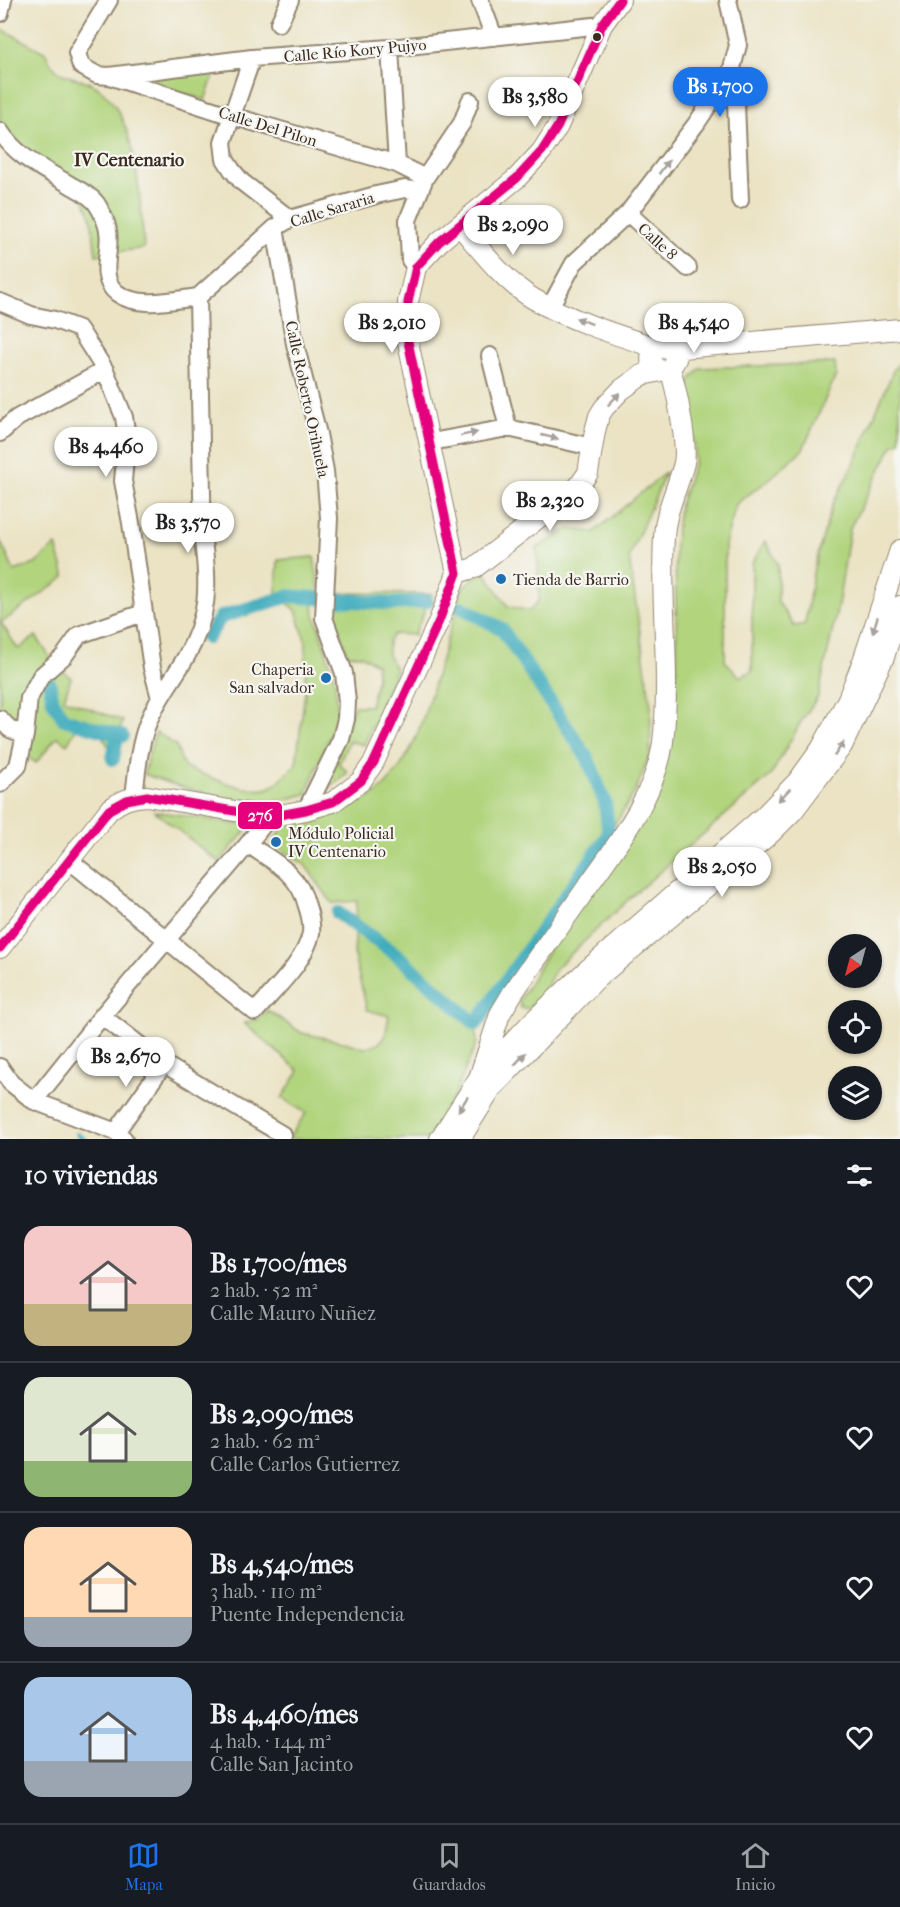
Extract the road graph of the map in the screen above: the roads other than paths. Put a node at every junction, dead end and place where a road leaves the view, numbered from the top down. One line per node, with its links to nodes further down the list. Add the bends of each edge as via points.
1 (3, 0): 7 (street)
2 (109, 0): 13 (street, Calle Del Pilon, via 77,53 81,66 97,75)
3 (290, 0): 8 (street)
4 (480, 0): 10 (street)
5 (620, 0): 9 (main road)
6 (728, 0): 14 (street, via 738,45 731,72)
7 (0, 13)
8 (279, 23)
9 (602, 25): 10 (street, Calle Río Kory Pujyo); 23 (main road, via 558,126 542,151 517,178)
10 (494, 37): 11 (street, Calle Río Kory Pujyo)
11 (390, 48): 12 (street, Calle Río Kory Pujyo); 18 (street)
12 (252, 58): 13 (street, Calle Río Kory Pujyo); 16 (street)
13 (109, 76): 16 (street, Calle Del Pilon)
14 (724, 82): 20 (street, via 734,94 736,104); 21 (street, one-way to 14)
15 (470, 101): 19 (street, via 462,123)
16 (232, 116): 18 (street, Calle Del Pilon); 22 (street, via 223,142 225,159 242,182)
17 (0, 131): 27 (street, via 16,151 98,204 108,232 107,277 118,294 153,302)
18 (398, 164): 19 (street, Calle Del Pilon)
19 (422, 185): 22 (street, Calle Sararia); 25 (street, via 408,220 410,260)
20 (740, 200)
21 (628, 213): 26 (street, Calle 8); 29 (street, via 574,263)
22 (290, 219): 24 (street, Calle Sararia)
23 (460, 226): 25 (main road); 29 (main road, via 513,283)
24 (275, 228): 27 (street, Calle Sararia); 49 (street, Calle Roberto Orihuela, via 295,344 325,471 329,518 324,618 344,673 347,702 341,739)
25 (416, 267): 38 (main road, via 408,302 407,337)
26 (688, 268)
27 (198, 297): 44 (street, via 206,603 187,655)
28 (0, 302): 35 (street, via 80,329)
29 (550, 307): 34 (main road, one-way to 29)
30 (900, 329): 32 (main road)
31 (900, 342): 32 (main road)
32 (700, 353): 34 (main road)
33 (490, 356): 36 (street)
34 (666, 360): 39 (main road, one-way to 34, via 604,408 621,390); 55 (main road, via 675,386 685,461 664,536 666,688 658,765 636,814)
35 (105, 370): 37 (street, via 17,418); 43 (street, via 124,417 127,438 123,481)
36 (508, 428): 38 (street, one-way to 36); 39 (street, one-way to 39)
37 (0, 433)
38 (431, 442): 41 (main road)
39 (592, 447): 41 (main road, via 588,472 578,487 474,568)
40 (900, 550): 57 (main road, one-way to 57, via 848,699 826,742 798,781 764,816)
41 (457, 573): 49 (main road, via 374,762 351,790 333,802)
42 (900, 606): 65 (main road, one-way to 42, via 492,1088 597,978 793,811 842,746 884,657)
43 (143, 613): 44 (street); 46 (street, via 79,635 64,656 41,676 29,698)
44 (160, 699): 48 (street, via 139,755)
45 (0, 718): 46 (street, via 10,729)
46 (25, 735): 47 (street, via 18,766)
47 (0, 784)
48 (134, 796): 50 (main road); 52 (main road, via 109,810)
49 (306, 810): 50 (main road)
50 (269, 817): 51 (street)
51 (248, 844): 53 (street); 53 (street, via 288,872 299,886 311,919 308,944 283,980 255,1012)
52 (69, 860): 53 (street); 54 (main road)
53 (165, 940): 56 (street)
54 (0, 948)
55 (512, 994): 57 (main road, via 509,1002 514,1016 520,1021); 60 (main road, via 500,1014)
56 (102, 1016): 58 (street); 61 (street)
57 (534, 1020): 60 (main road)
58 (164, 1064): 62 (street); 63 (street)
59 (0, 1066): 61 (street, via 11,1083)
60 (479, 1078): 64 (main road, one-way to 64)
61 (34, 1101): 62 (street)
62 (120, 1135)
63 (283, 1135)
64 (440, 1139)
65 (459, 1139)

